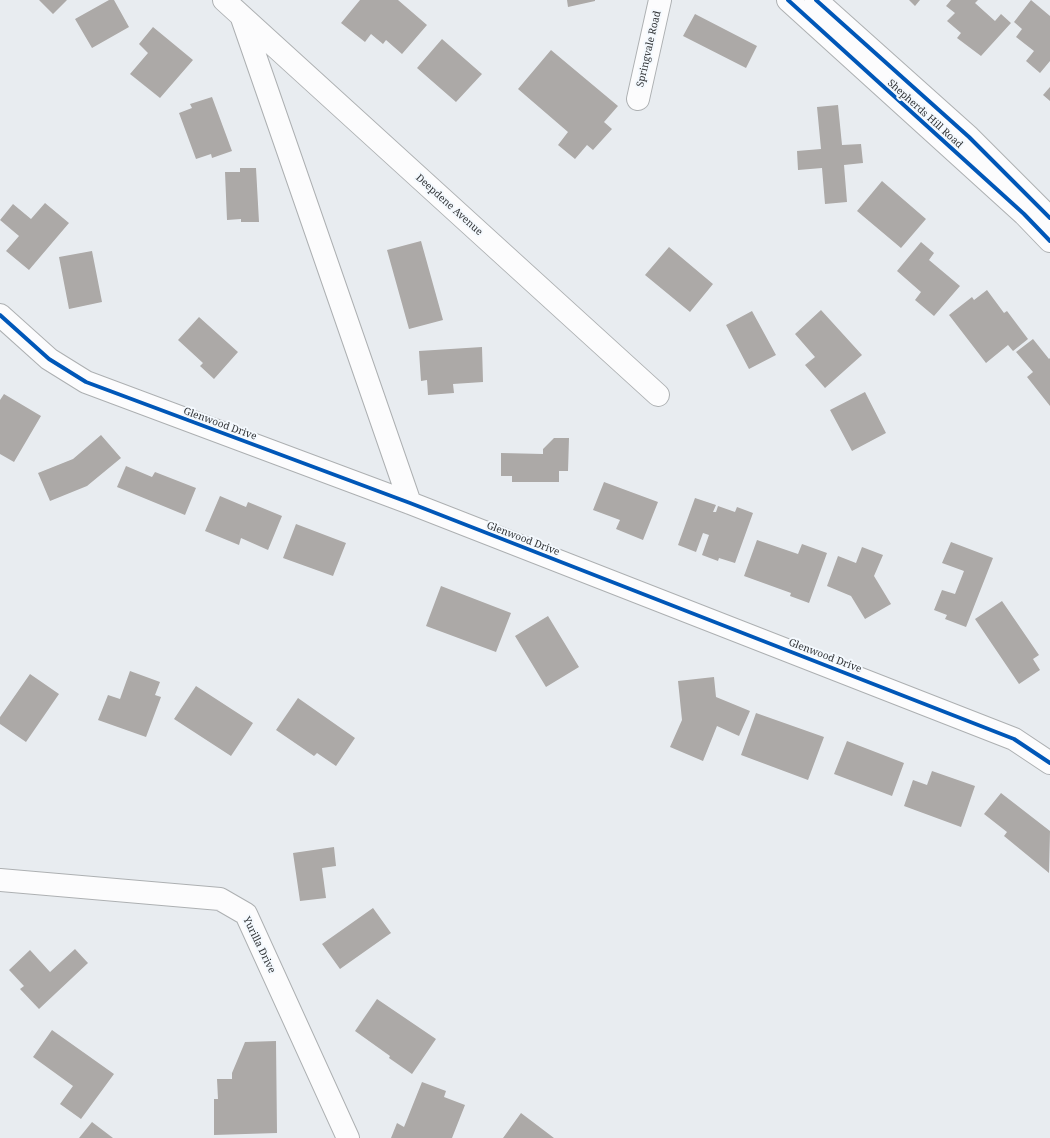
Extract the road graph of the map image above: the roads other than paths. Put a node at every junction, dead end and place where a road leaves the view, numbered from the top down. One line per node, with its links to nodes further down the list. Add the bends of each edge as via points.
1 (224, 0): 5 (street, Deepdene Avenue)
2 (660, 0): 6 (street, Springvale Road)
3 (788, 0): 8 (street, Shepherds Hill Road, via 1024,214)
4 (816, 0): 7 (street, Shepherds Hill Road, via 969,137)
5 (241, 15): 10 (street, Deepdene Avenue); 11 (street, Deepdene Avenue)
6 (638, 99)
7 (1050, 218)
8 (1050, 241)
9 (0, 315): 11 (street, Glenwood Drive, via 49,359 86,382)
10 (658, 395)
11 (410, 503): 12 (street, Glenwood Drive, via 1014,739)
12 (1050, 763)
13 (0, 880): 14 (street, Yurilla Drive, via 220,899 246,914)
14 (348, 1138)

